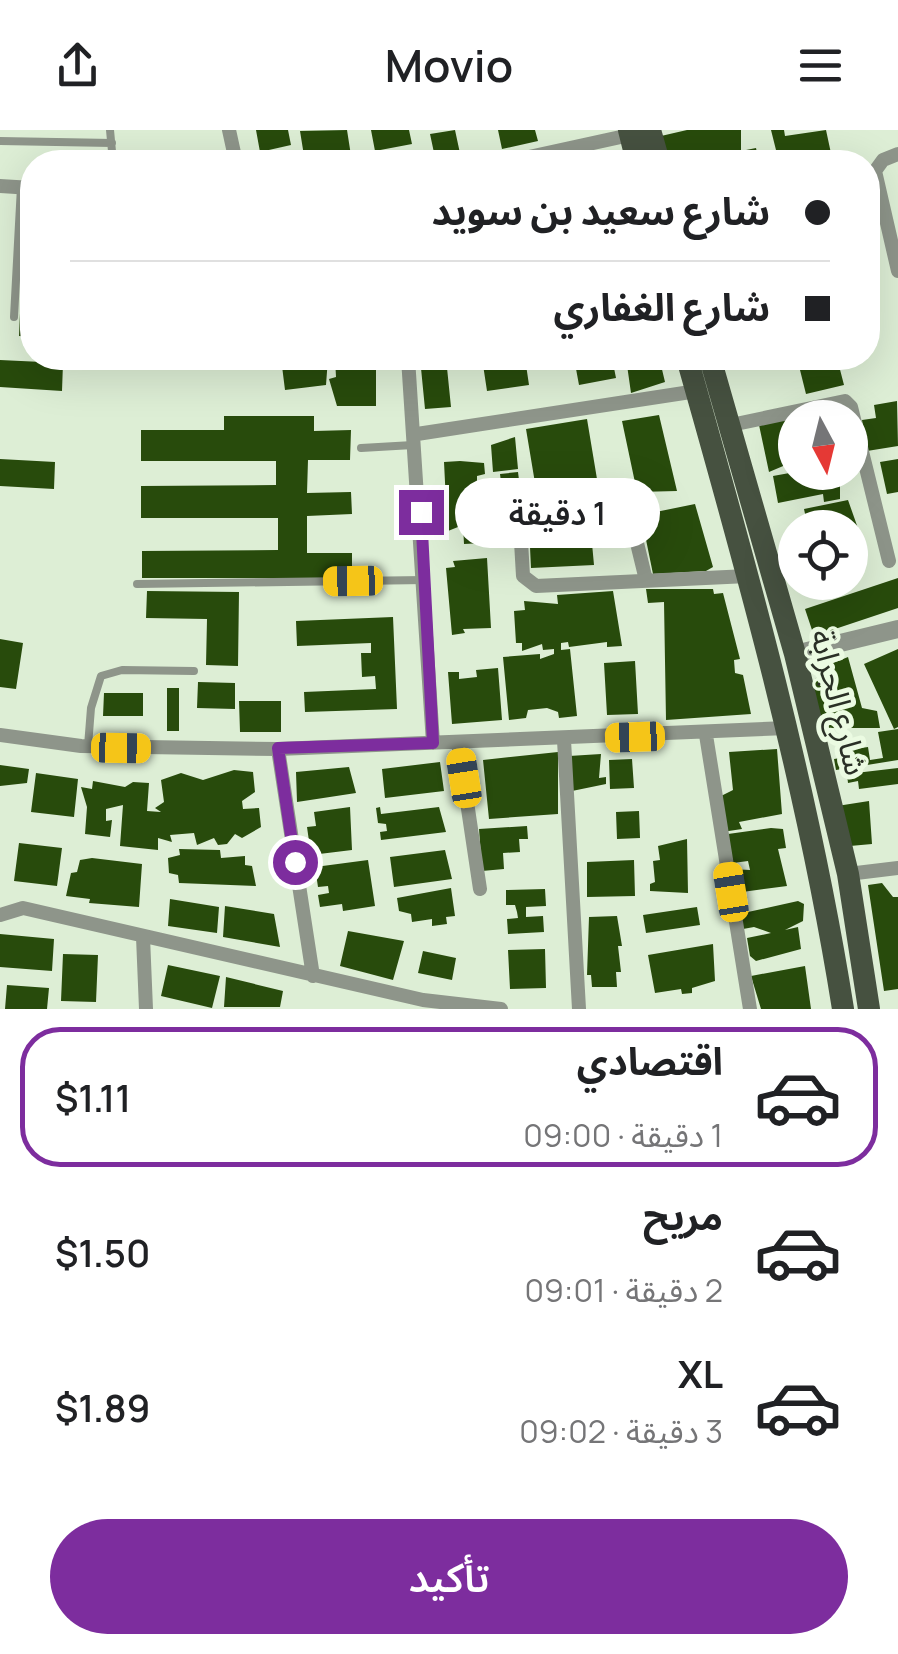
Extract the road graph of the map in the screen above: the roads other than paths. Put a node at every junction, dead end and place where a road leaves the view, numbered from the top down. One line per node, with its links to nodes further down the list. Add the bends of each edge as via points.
1 (110, 130): 4 (lane)
2 (637, 132): 6 (street)
3 (0, 141): 4 (lane)
4 (112, 143): 5 (lane)
5 (112, 150)
6 (558, 150)
7 (880, 189): 9 (street)
8 (20, 252): 10 (lane)
9 (898, 271)
10 (14, 317)
11 (409, 370): 16 (street)
12 (691, 370): 14 (main road, شارع الجرابة)
13 (714, 370): 15 (main road, شارع الجرابة)
14 (697, 392): 16 (street); 19 (main road, شارع الجرابة)
15 (731, 425): 18 (street, via 845,401 851,406); 24 (main road, شارع الجرابة)
16 (417, 439): 17 (lane); 20 (street)
17 (361, 448)
18 (889, 561)
19 (748, 576): 21 (street); 26 (main road, شارع الجرابة)
20 (424, 580): 22 (lane); 31 (street)
21 (646, 580): 21 (street, via 527,583 519,507 622,495)
22 (137, 584)
23 (898, 629): 24 (street)
24 (795, 654): 35 (main road, شارع الجرابة)
25 (194, 671): 32 (lane, via 101,676)
26 (787, 728): 28 (street); 45 (main road, شارع الجرابة, via 823,883)
27 (0, 735): 32 (street)
28 (706, 735): 29 (street); 44 (street)
29 (564, 740): 30 (street); 43 (street)
30 (458, 742): 31 (street); 36 (street)
31 (433, 743): 33 (street)
32 (88, 746): 33 (street)
33 (278, 748): 39 (street)
34 (898, 868): 35 (street)
35 (848, 874): 46 (main road, شارع الجرابة)
36 (480, 888)
37 (0, 915): 38 (street, via 23,908)
38 (143, 937): 39 (street); 41 (street)
39 (312, 976): 40 (street)
40 (422, 1005): 42 (street)
41 (146, 1009)
42 (501, 1009)
43 (578, 1009)
44 (750, 1009)
45 (843, 1009)
46 (870, 1009)

